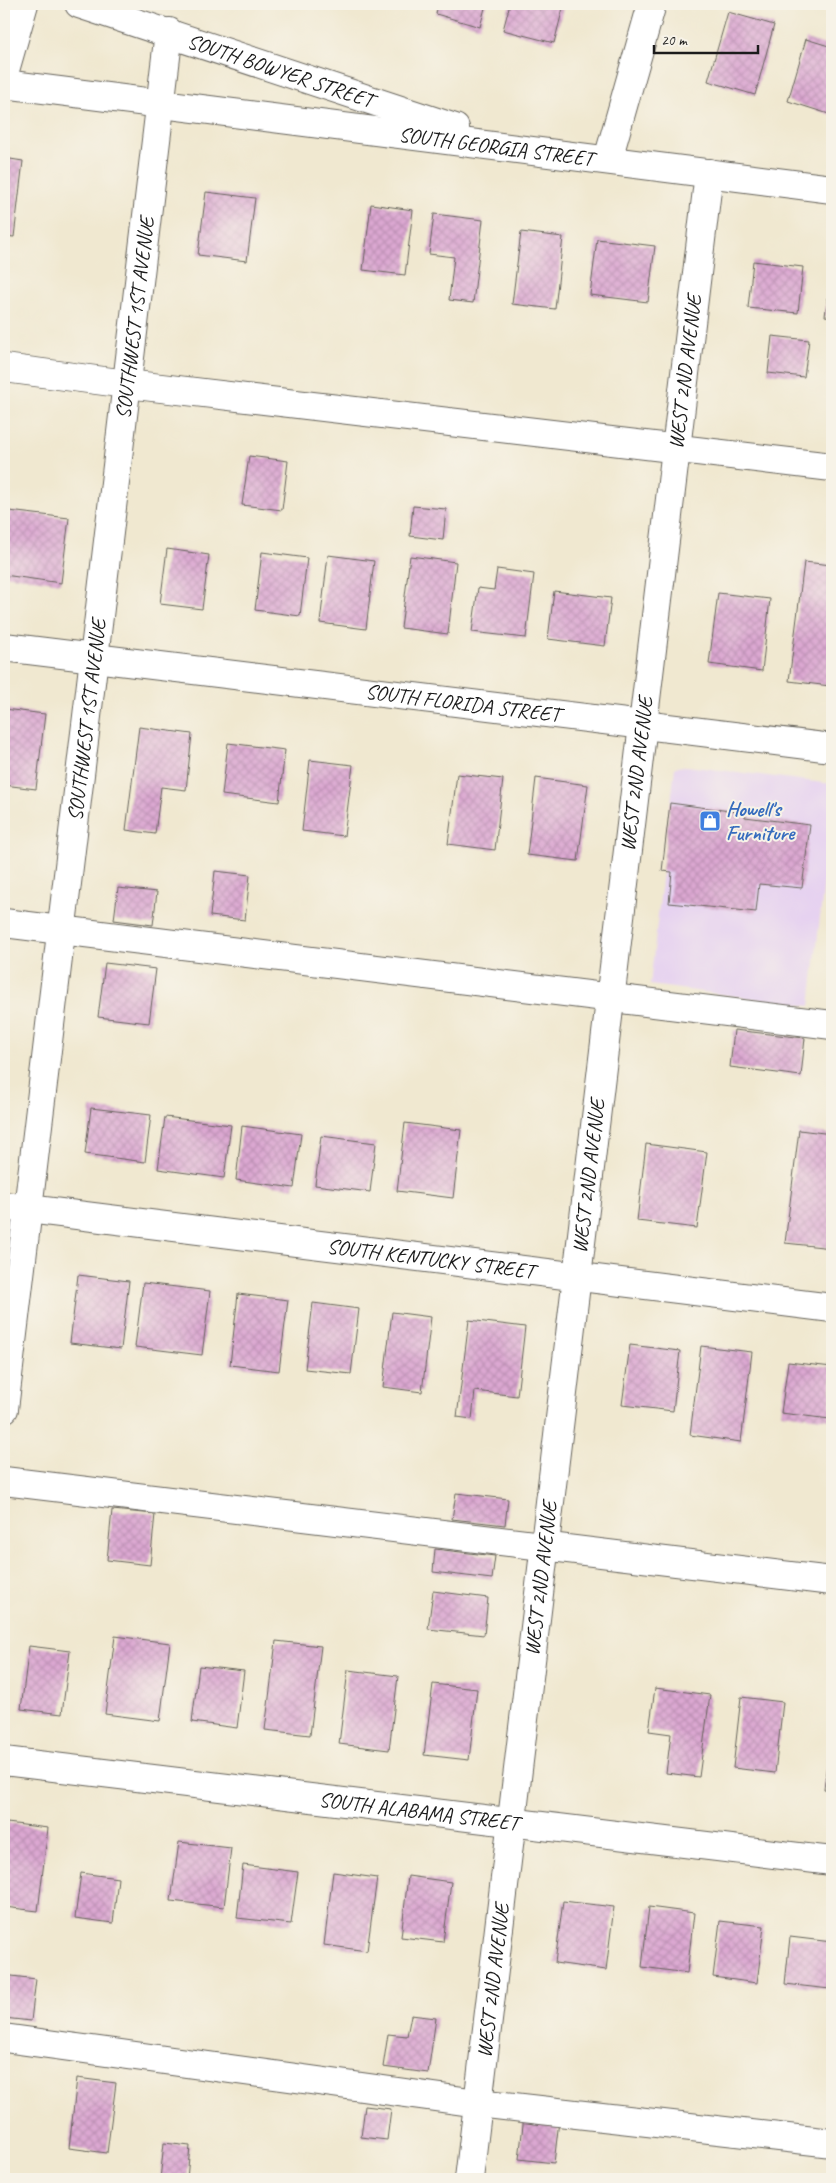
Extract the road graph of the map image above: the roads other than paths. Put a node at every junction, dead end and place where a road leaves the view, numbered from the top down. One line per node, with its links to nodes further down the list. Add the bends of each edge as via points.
1 (24, 4): 5 (street)
2 (79, 4): 4 (street, SOUTH BOWYER STREET)
3 (652, 4): 9 (street)
4 (169, 32): 7 (street, SOUTHWEST 1ST AVENUE); 8 (street, SOUTH BOWYER STREET)
5 (4, 74)
6 (4, 84): 7 (street, SOUTH GEORGIA STREET)
7 (160, 103): 8 (street, SOUTH GEORGIA STREET); 13 (street, SOUTHWEST 1ST AVENUE)
8 (512, 147): 9 (street, SOUTH GEORGIA STREET)
9 (608, 159): 10 (street, SOUTH GEORGIA STREET)
10 (709, 173): 11 (street, SOUTH GEORGIA STREET); 14 (street, WEST 2ND AVENUE)
11 (832, 189)
12 (4, 368): 13 (street)
13 (127, 384): 14 (street); 17 (street, SOUTHWEST 1ST AVENUE)
14 (675, 449): 15 (street); 18 (street, WEST 2ND AVENUE)
15 (832, 467)
16 (4, 647): 17 (street, SOUTH FLORIDA STREET)
17 (93, 658): 18 (street, SOUTH FLORIDA STREET); 21 (street, SOUTHWEST 1ST AVENUE)
18 (641, 725): 19 (street, SOUTH FLORIDA STREET); 22 (street, WEST 2ND AVENUE)
19 (832, 748)
20 (4, 923): 21 (street)
21 (62, 929): 22 (street); 24 (street, SOUTHWEST 1ST AVENUE)
22 (610, 996): 23 (street); 25 (street, WEST 2ND AVENUE)
23 (832, 1025)
24 (16, 1207): 25 (street, SOUTH KENTUCKY STREET); 27 (street, SOUTHWEST 1ST AVENUE)
25 (578, 1276): 26 (street, SOUTH KENTUCKY STREET); 29 (street, WEST 2ND AVENUE)
26 (832, 1308)
27 (4, 1409)
28 (4, 1481): 29 (street)
29 (545, 1547): 30 (street); 32 (street, WEST 2ND AVENUE)
30 (832, 1581)
31 (4, 1761): 32 (street, SOUTH ALABAMA STREET)
32 (512, 1821): 33 (street, SOUTH ALABAMA STREET); 35 (street, WEST 2ND AVENUE)
33 (832, 1861)
34 (4, 2038): 35 (street)
35 (478, 2103): 36 (street); 37 (street, WEST 2ND AVENUE)
36 (832, 2143)
37 (469, 2179)

